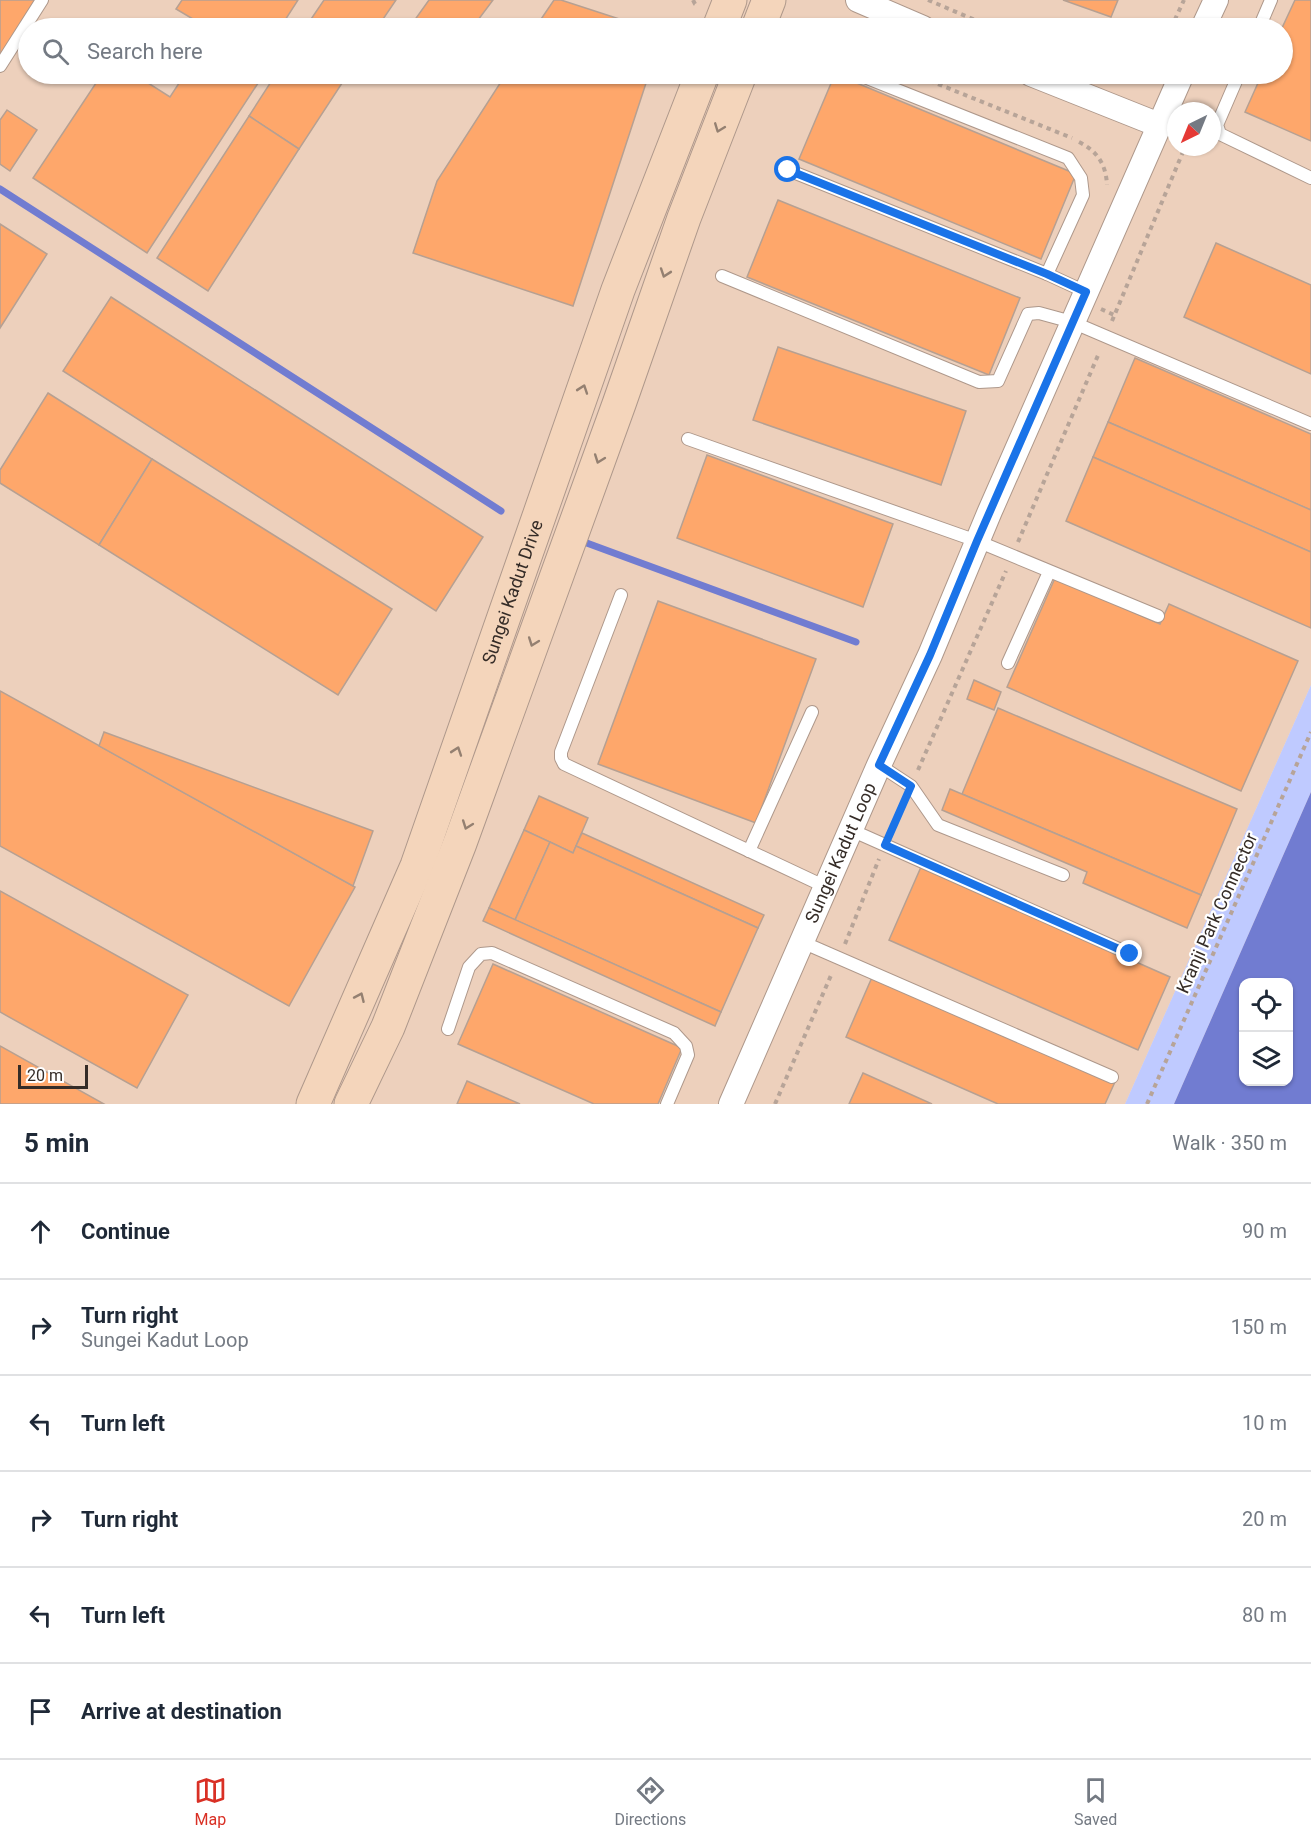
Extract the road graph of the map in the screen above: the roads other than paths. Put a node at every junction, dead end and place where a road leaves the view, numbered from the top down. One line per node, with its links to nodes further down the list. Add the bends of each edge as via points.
1 (42, 0): 7 (lane)
2 (730, 0): 8 (main road)
3 (769, 0): 9 (main road)
4 (858, 0): 10 (street)
5 (1216, 0): 11 (street)
6 (1271, 0): 12 (lane)
7 (31, 18)
8 (723, 18)
9 (762, 18)
10 (900, 18)
11 (1208, 18)
12 (1263, 18)
13 (18, 38): 14 (lane)
14 (0, 66)
15 (698, 84): 45 (main road, Sungei Kadut Drive, one-way to 15, via 417,866 614,301)
16 (736, 84): 46 (main road, Sungei Kadut Drive, one-way to 46, via 684,218 460,843 388,1027)
17 (882, 84): 24 (lane, via 1068,158 1081,177 1083,195)
18 (1056, 84): 21 (street)
19 (1177, 84): 21 (street, Sungei Kadut Loop)
20 (1235, 84): 23 (lane, via 1217,125 1220,134)
21 (1159, 125): 26 (street, Sungei Kadut Loop)
22 (788, 170): 24 (lane)
23 (1311, 178)
24 (1047, 274): 26 (lane)
25 (722, 276): 27 (lane, via 979,382 998,381 1028,314 1040,312)
26 (1086, 292): 27 (street, Sungei Kadut Loop)
27 (1072, 322): 28 (lane); 30 (street, Sungei Kadut Loop)
28 (1311, 424)
29 (688, 439): 30 (lane)
30 (977, 541): 31 (lane); 36 (street, Sungei Kadut Loop)
31 (1049, 572): 33 (lane); 34 (lane)
32 (621, 595): 38 (lane, via 561,758 569,767)
33 (1158, 616)
34 (1008, 663)
35 (812, 712): 38 (lane)
36 (879, 765): 37 (street, Sungei Kadut Loop); 39 (lane, via 911,786 938,825)
37 (851, 830): 40 (street, Sungei Kadut Loop); 42 (lane)
38 (749, 851): 40 (lane)
39 (1063, 875)
40 (826, 887): 41 (street, Sungei Kadut Loop)
41 (802, 942): 44 (lane); 48 (street, Sungei Kadut Loop)
42 (1130, 954)
43 (448, 1029): 47 (lane, via 470,967 481,954 492,953 674,1033 686,1046 688,1055)
44 (1112, 1077)
45 (313, 1104)
46 (351, 1104)
47 (667, 1104)
48 (732, 1104)

